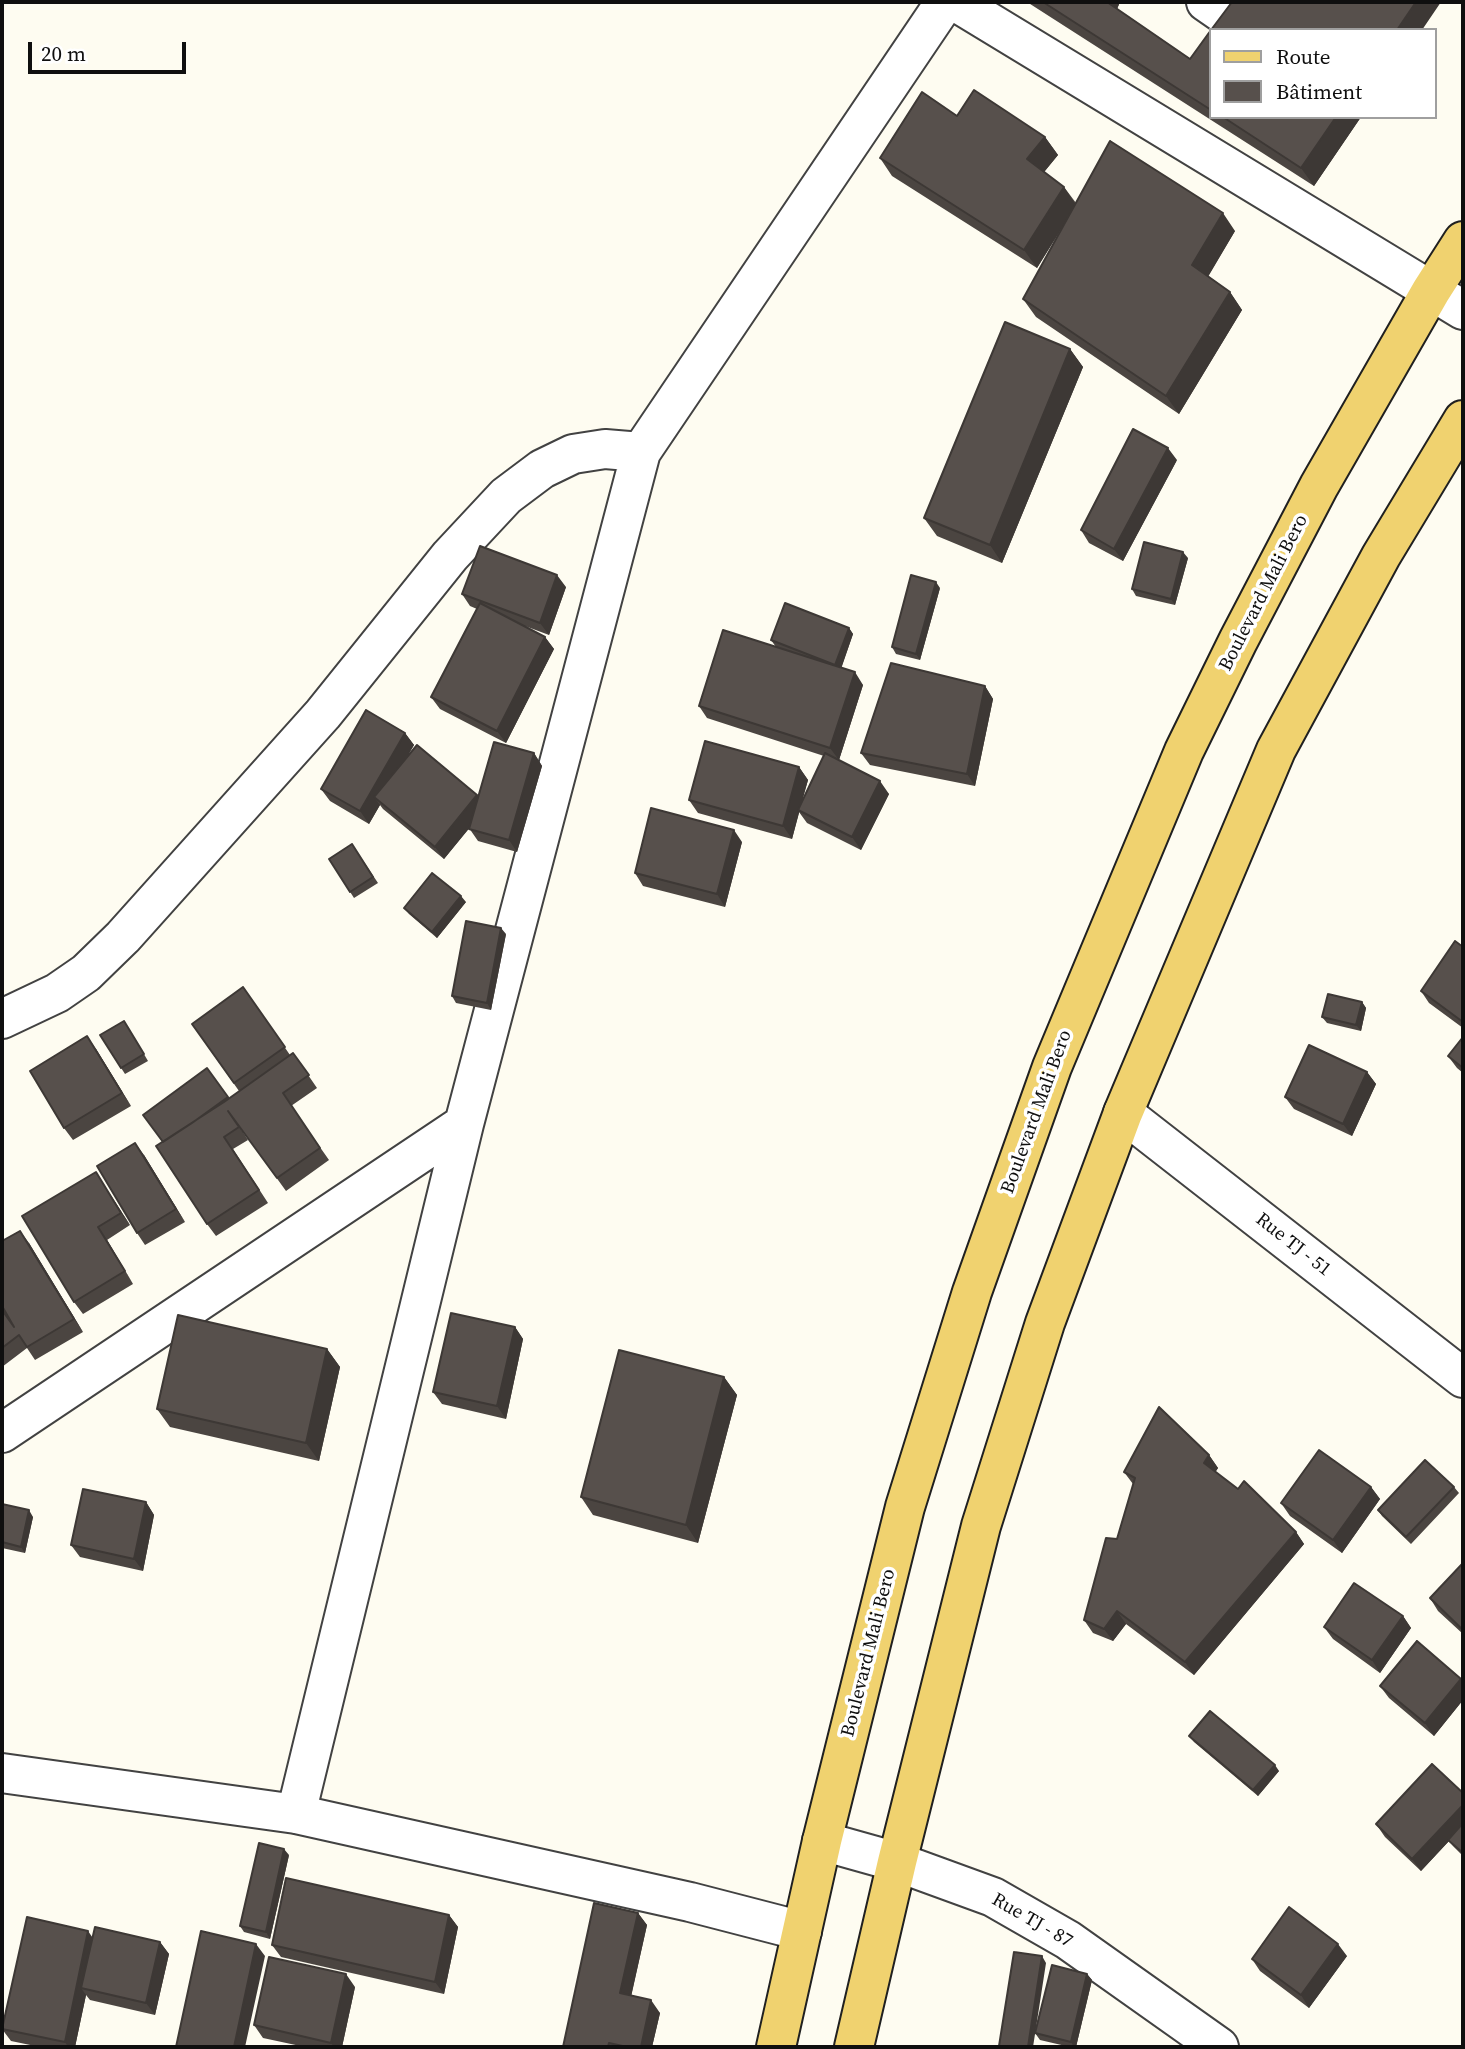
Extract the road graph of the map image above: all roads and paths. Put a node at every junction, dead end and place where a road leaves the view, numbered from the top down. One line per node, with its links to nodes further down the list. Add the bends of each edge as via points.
1 (944, 2): 9 (street)
2 (956, 2): 6 (street)
3 (1206, 2): 4 (street, via 1231,19)
4 (1244, 2)
5 (1463, 241): 6 (main road, Boulevard Mali Bero)
6 (1431, 290): 7 (street); 17 (main road, Boulevard Mali Bero, via 1319,486 1184,751 1052,1067 972,1292 905,1507)
7 (1463, 310)
8 (1463, 420): 11 (main road, via 1381,556 1276,750)
9 (641, 452): 10 (street, via 605,449 573,454 541,469 506,496 450,556 323,715 123,937 86,973 57,993); 12 (street)
10 (2, 1019)
11 (1123, 1113): 13 (street, Rue TJ - 51); 18 (main road, via 1045,1323 981,1525)
12 (464, 1124): 14 (street); 16 (street)
13 (1459, 1367)
14 (2, 1433)
15 (2, 1773): 16 (street)
16 (296, 1814): 19 (street)
17 (822, 1841): 18 (street, Rue TJ - 87); 19 (main road, Boulevard Mali Bero)
18 (897, 1862): 21 (main road); 22 (street, Rue TJ - 87, via 993,1897 1069,1940)
19 (802, 1931): 20 (main road, Boulevard Mali Bero)
20 (776, 2047)
21 (854, 2047)
22 (1219, 2047)

